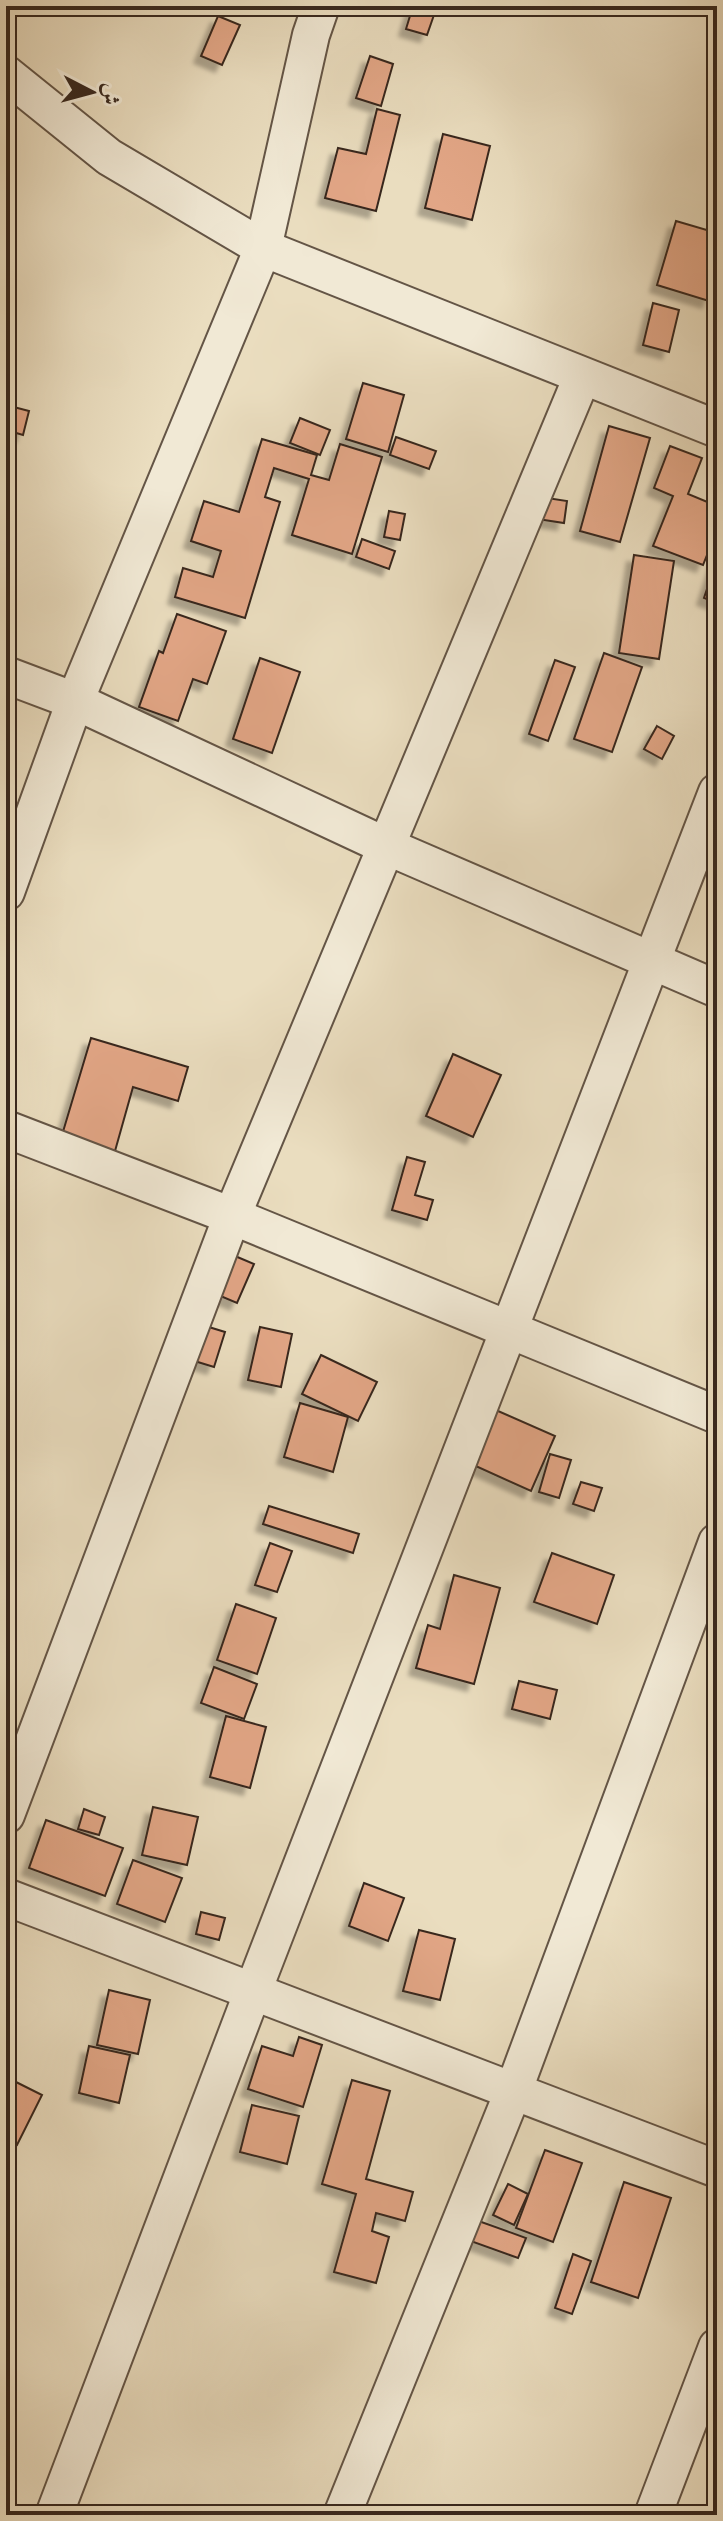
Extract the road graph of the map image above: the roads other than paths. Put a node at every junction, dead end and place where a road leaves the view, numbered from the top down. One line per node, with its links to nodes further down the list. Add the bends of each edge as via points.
1 (321, 6): 3 (street)
2 (6, 74): 3 (street, via 109,157)
3 (263, 248): 4 (street); 7 (street)
4 (582, 377): 5 (street); 9 (street)
5 (717, 429)
6 (6, 675): 7 (street)
7 (75, 701): 9 (street); 10 (street)
8 (717, 792): 12 (street)
9 (386, 846): 12 (street); 15 (street)
10 (12, 856): 11 (street)
11 (6, 892)
12 (654, 960): 13 (street); 16 (street)
13 (717, 989)
14 (6, 1129): 15 (street)
15 (232, 1216): 16 (street); 19 (street)
16 (510, 1331): 17 (street); 21 (street)
17 (717, 1415)
18 (717, 1542): 22 (street)
19 (6, 1815)
20 (6, 1897): 21 (street)
21 (253, 1991): 22 (street); 25 (street)
22 (513, 2092): 23 (street); 26 (street)
23 (717, 2169)
24 (717, 2347): 27 (street)
25 (54, 2515)
26 (342, 2515)
27 (653, 2515)

